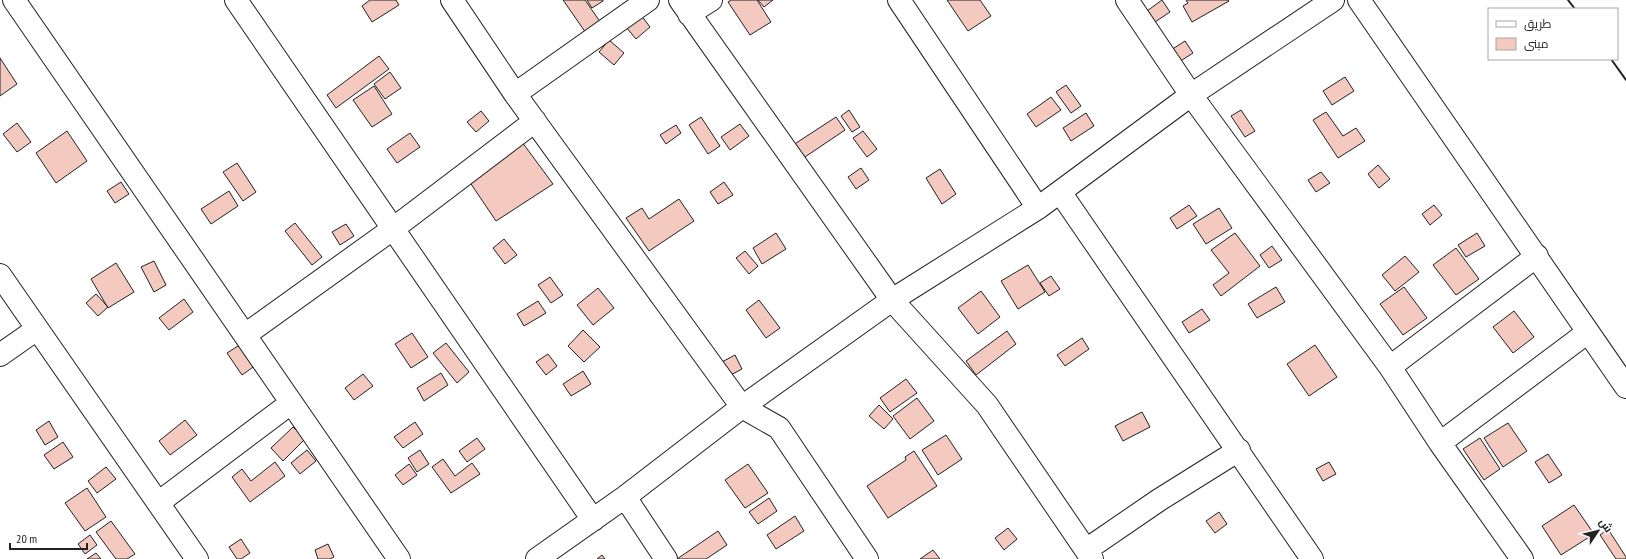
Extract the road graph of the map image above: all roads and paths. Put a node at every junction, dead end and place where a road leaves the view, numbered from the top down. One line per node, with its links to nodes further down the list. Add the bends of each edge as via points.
1 (14, 0): 22 (street)
2 (236, 0): 16 (street)
3 (452, 0): 11 (street)
4 (648, 0): 11 (street)
5 (712, 0): 10 (street)
6 (899, 0): 15 (street)
7 (1127, 0): 12 (street)
8 (1333, 0): 12 (street)
9 (1359, 0): 17 (street)
10 (685, 7): 19 (street)
11 (515, 94): 13 (street)
12 (1191, 95): 14 (street); 24 (street)
13 (535, 121): 16 (street); 27 (street)
14 (1060, 192): 15 (street); 29 (street)
15 (1038, 208): 19 (street)
16 (394, 228): 22 (street); 32 (street)
17 (1537, 256): 21 (street); 24 (street)
18 (0, 275): 20 (street)
19 (892, 300): 27 (street); 33 (street, via 987,405)
20 (37, 329): 23 (street); 31 (street)
21 (1588, 332): 25 (street); 28 (street)
22 (245, 335): 26 (street)
23 (0, 355)
24 (1390, 367): 28 (street)
25 (1626, 387)
26 (291, 403): 31 (street); 35 (street)
27 (742, 407): 30 (street); 38 (street, via 779,428)
28 (1440, 443): 40 (street)
29 (1239, 450): 33 (street, via 1159,500); 39 (street)
30 (625, 497): 32 (street); 37 (street)
31 (158, 503): 34 (street)
32 (593, 520): 36 (street)
33 (1089, 555)
34 (197, 559)
35 (399, 559)
36 (537, 559)
37 (666, 559)
38 (867, 559)
39 (1312, 559)
40 (1522, 559)

